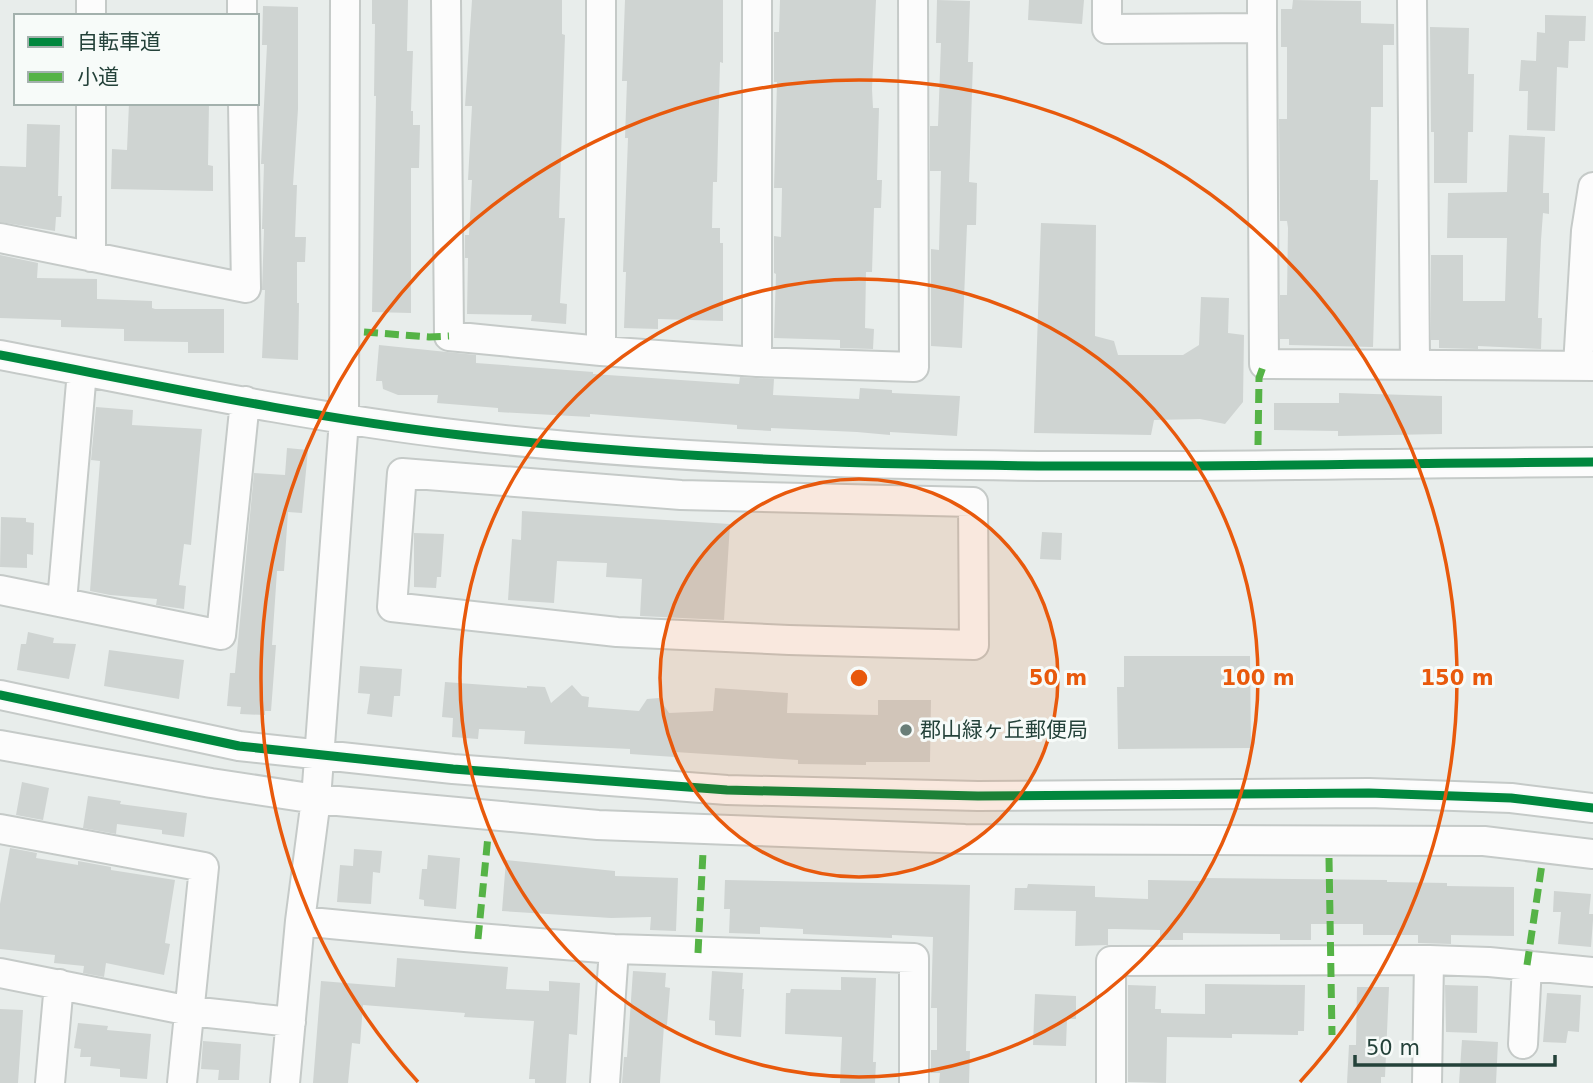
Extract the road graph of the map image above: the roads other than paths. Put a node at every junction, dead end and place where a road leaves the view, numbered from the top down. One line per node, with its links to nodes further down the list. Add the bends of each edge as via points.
1 (345, 0): 22 (street)
2 (446, 0): 15 (street, via 449,336)
3 (601, 0): 15 (street)
4 (757, 0): 17 (street)
5 (913, 0): 17 (street, via 914,367)
6 (1107, 0): 9 (street, via 1107,29)
7 (1262, 0): 9 (street)
8 (1412, 0): 18 (street)
9 (1262, 28): 18 (street, via 1264,364)
10 (91, 105): 14 (street)
11 (243, 105): 14 (street, via 246,288)
12 (1593, 187): 19 (street, via 1586,230)
13 (0, 237): 14 (street)
14 (91, 257)
15 (601, 351): 17 (street)
16 (0, 355): 20 (street)
17 (757, 362)
18 (1415, 365): 19 (street)
19 (1586, 366)
20 (82, 370): 21 (street); 29 (street)
21 (244, 401): 22 (street); 29 (street, via 221,635)
22 (344, 420): 23 (street); 32 (street)
23 (593, 447): 24 (street); 26 (street)
24 (786, 460): 25 (street, via 1010,465); 27 (street)
25 (1593, 462)
26 (590, 488): 27 (street); 27 (street, via 402,472 392,607 617,632 974,645 973,502)
27 (784, 499)
28 (0, 590): 29 (street)
29 (62, 602)
30 (0, 695): 32 (street, via 239,746)
31 (0, 745): 33 (street)
32 (320, 755): 33 (street); 34 (street, via 727,790 978,796 1369,793 1511,798)
33 (316, 799): 36 (street, via 598,825 965,839 1483,841); 37 (street)
34 (1593, 807)
35 (0, 829): 44 (street, via 204,867)
36 (1593, 854)
37 (300, 921): 38 (street); 45 (street)
38 (614, 949): 50 (street); 51 (street, via 914,958)
39 (1429, 960): 40 (street); 52 (street, via 1111,961); 53 (street)
40 (1527, 965): 41 (street); 46 (street)
41 (1593, 972)
42 (0, 973): 43 (street)
43 (59, 984): 44 (street); 47 (street)
44 (190, 1012): 45 (street); 48 (street)
45 (291, 1022): 49 (street)
46 (1523, 1044)
47 (50, 1083)
48 (182, 1083)
49 (285, 1083)
50 (605, 1083)
51 (914, 1083)
52 (1111, 1083)
53 (1427, 1083)

